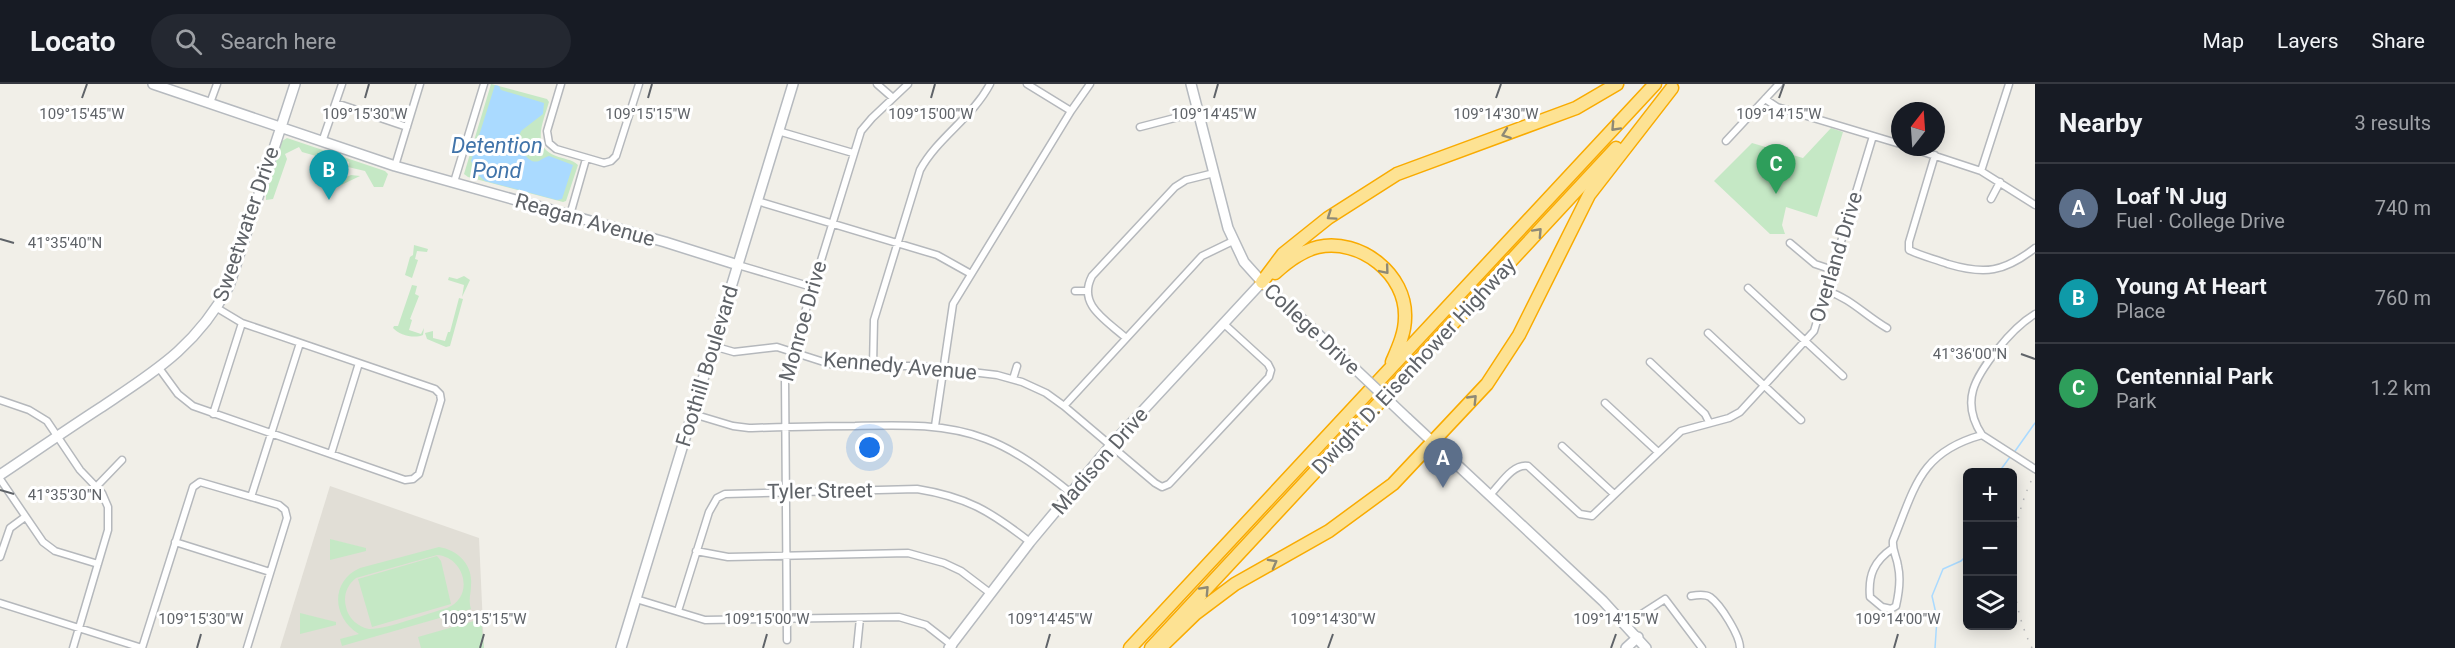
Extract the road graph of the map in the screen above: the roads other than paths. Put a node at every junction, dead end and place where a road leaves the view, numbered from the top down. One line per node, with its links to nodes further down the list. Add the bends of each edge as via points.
1 (153, 84): 23 (street, Reagan Avenue)
2 (217, 84): 23 (street)
3 (294, 84): 27 (street, Sweetwater Drive)
4 (342, 84): 24 (street)
5 (420, 84): 28 (street)
6 (484, 84): 42 (street)
7 (561, 84): 38 (street, via 546,136 551,146)
8 (639, 84): 38 (street, via 614,159 608,163)
9 (793, 84): 30 (street, Foothill Boulevard)
10 (877, 84): 21 (street)
11 (908, 84): 21 (street, Monroe Drive)
12 (990, 84): 51 (street, via 970,113 928,155)
13 (1027, 84): 25 (street)
14 (1090, 84): 25 (street)
15 (1191, 84): 26 (street, College Drive)
16 (1617, 84): 56 (highway, one-way to 56, via 1576,108 1397,174 1328,218 1283,254)
17 (1655, 84): 79 (highway, Dwight D. Eisenhower Highway, one-way to 79)
18 (1779, 84): 22 (street)
19 (2010, 84): 40 (street)
20 (1674, 86): 95 (highway, one-way to 20, via 1487,384 1519,335 1589,195); 136 (highway, Dwight D. Eisenhower Highway, one-way to 20)
21 (893, 98): 35 (street, Monroe Drive, via 861,131)
22 (1765, 99): 31 (street); 32 (street)
23 (210, 103): 27 (street, Reagan Avenue)
24 (336, 103): 28 (street); 34 (street)
25 (1071, 111): 55 (street)
26 (1198, 112): 29 (street); 41 (street, College Drive)
27 (280, 127): 34 (street, Reagan Avenue); 62 (street, Sweetwater Drive, via 229,286)
28 (407, 127): 39 (street)
29 (1140, 127)
30 (778, 131): 35 (street); 45 (street, Foothill Boulevard)
31 (1873, 136): 33 (street); 54 (street, Overland Drive)
32 (1726, 141)
33 (1891, 141)
34 (322, 142): 39 (street, Reagan Avenue)
35 (853, 153): 48 (street, Monroe Drive)
36 (1935, 156): 52 (street, via 1909,250 1970,270 1986,271 1999,269)
37 (1938, 156): 40 (street)
38 (586, 159): 47 (street)
39 (395, 166): 42 (street, Reagan Avenue)
40 (1982, 171): 43 (street)
41 (1214, 173): 49 (street, College Drive); 60 (street, via 1175,187 1092,276)
42 (454, 182): 47 (street, Reagan Avenue)
43 (2001, 182): 44 (street); 46 (street)
44 (1991, 199)
45 (757, 201): 48 (street); 53 (street, Foothill Boulevard)
46 (2035, 204)
47 (570, 215): 53 (street, Reagan Avenue)
48 (832, 224): 51 (street); 57 (street, Monroe Drive)
49 (1233, 241): 56 (street, College Drive, via 1244,262); 68 (street, via 1202,256)
50 (1790, 243): 54 (street, via 1815,264)
51 (898, 244): 55 (street, via 937,255); 75 (street, via 874,320)
52 (2035, 248)
53 (738, 265): 57 (street, Reagan Avenue); 71 (street, Foothill Boulevard)
54 (1833, 270): 61 (street, Overland Drive)
55 (971, 274): 78 (street, via 953,304)
56 (1262, 282): 65 (street, Madison Drive); 79 (highway, one-way to 79, via 1294,257 1317,247 1340,245 1381,264 1404,298 1406,319); 95 (street, College Drive, bridge)
57 (812, 287): 72 (street, Monroe Drive)
58 (1748, 288): 69 (street)
59 (1075, 291): 60 (street)
60 (1087, 291): 68 (street, via 1092,307)
61 (1827, 291): 66 (street, via 1851,301); 69 (street, Overland Drive, via 1817,325)
62 (217, 308): 64 (street); 77 (street, Sweetwater Drive, via 192,340)
63 (2035, 314): 93 (street, via 2017,327 1973,386 1972,412)
64 (242, 323): 70 (street); 86 (street)
65 (1223, 323): 96 (street, Madison Drive); 96 (street, Kennedy Avenue, via 1268,364 1269,377 1169,484 1162,487 1155,483)
66 (1887, 328)
67 (1708, 333): 82 (street)
68 (1126, 338): 85 (street)
69 (1806, 341): 80 (street); 82 (street, Overland Drive)
70 (300, 343): 74 (street); 92 (street)
71 (713, 346): 72 (street, Kennedy Avenue, via 734,352 765,347); 87 (street, Foothill Boulevard)
72 (792, 352): 75 (street, Kennedy Avenue, via 830,364); 91 (street, Monroe Drive, via 785,377)
73 (1650, 362): 89 (street)
74 (359, 363): 99 (street); 99 (street, via 440,394 419,474 405,480)
75 (873, 366): 78 (street, Kennedy Avenue)
76 (1017, 366): 81 (street)
77 (159, 368): 86 (street, via 184,400); 94 (street, Sweetwater Drive)
78 (943, 369): 81 (street, Kennedy Avenue); 90 (street)
79 (1388, 370): 135 (highway, Dwight D. Eisenhower Highway)
80 (1843, 376)
81 (1013, 379): 85 (street, Kennedy Avenue, via 1046,393)
82 (1765, 385): 88 (street); 89 (street, Overland Drive, via 1740,412)
83 (0, 400): 94 (street, via 39,414)
84 (1605, 403): 98 (street)
85 (1064, 406): 96 (street, Kennedy Avenue)
86 (213, 414): 92 (street)
87 (693, 414): 91 (street, via 733,426); 120 (street, Foothill Boulevard)
88 (1801, 420)
89 (1709, 422): 98 (street, Overland Drive, via 1681,431)
90 (936, 426): 91 (street); 105 (street, via 1011,450)
91 (784, 427): 104 (street, Monroe Drive)
92 (272, 435): 99 (street); 108 (street)
93 (1982, 435): 101 (street); 112 (street, via 1941,452 1925,469)
94 (57, 436): 102 (street, Sweetwater Drive); 103 (street)
95 (1432, 441): 107 (street, College Drive); 137 (highway, one-way to 95, via 1195,614 1235,584 1329,531 1393,484)
96 (1111, 445): 105 (street, Madison Drive)
97 (1562, 446): 106 (street)
98 (1658, 452): 106 (street, Overland Drive)
99 (331, 454)
100 (122, 459): 103 (street)
101 (2035, 469)
102 (0, 477): 109 (street)
103 (96, 487): 116 (street, via 106,500 110,516)
104 (785, 491): 111 (street, Tyler Street, via 917,489 942,493 988,511); 113 (street, Tyler Street, via 734,492 717,498); 114 (street, Monroe Drive)
105 (1071, 493): 111 (street, Madison Drive)
106 (1614, 494): 107 (street, Overland Drive, via 1592,516 1586,517 1528,466 1521,465)
107 (1490, 495): 125 (street, College Drive)
108 (251, 497): 110 (street, via 200,482 193,487); 117 (street, via 285,510 287,518)
109 (25, 517): 115 (street, via 10,528); 116 (street, via 49,547)
110 (175, 542): 117 (street); 131 (street)
111 (1030, 542): 118 (street, Madison Drive)
112 (1893, 548): 112 (street, via 1880,557 1868,583 1870,597 1891,609 1896,606 1900,585)
113 (696, 551): 114 (street, via 728,557); 122 (street, Tyler Street)
114 (786, 555): 118 (street, via 908,553 961,571); 124 (street, Monroe Drive)
115 (0, 557)
116 (98, 564): 126 (street)
117 (270, 572): 132 (street)
118 (990, 593): 129 (street, Madison Drive)
119 (1691, 596): 141 (street, via 1704,595 1713,600 1739,637)
120 (636, 598): 122 (street); 133 (street, Foothill Boulevard)
121 (0, 603): 126 (street)
122 (678, 611): 124 (street, via 705,620)
123 (860, 618): 124 (street); 129 (street, via 913,620 926,625); 134 (street)
124 (788, 619): 128 (street, Monroe Drive)
125 (1626, 624): 127 (street, College Drive); 140 (street, via 1665,598)
126 (79, 628): 130 (street); 131 (street)
127 (1638, 637): 138 (street); 139 (street, College Drive)
128 (787, 640)
129 (951, 647)
130 (73, 648)
131 (142, 648)
132 (248, 648)
133 (621, 648)
134 (857, 648)
135 (1130, 648)
136 (1151, 648)
137 (1160, 648)
138 (1626, 648)
139 (1646, 648)
140 (1702, 648)
141 (1740, 648)

